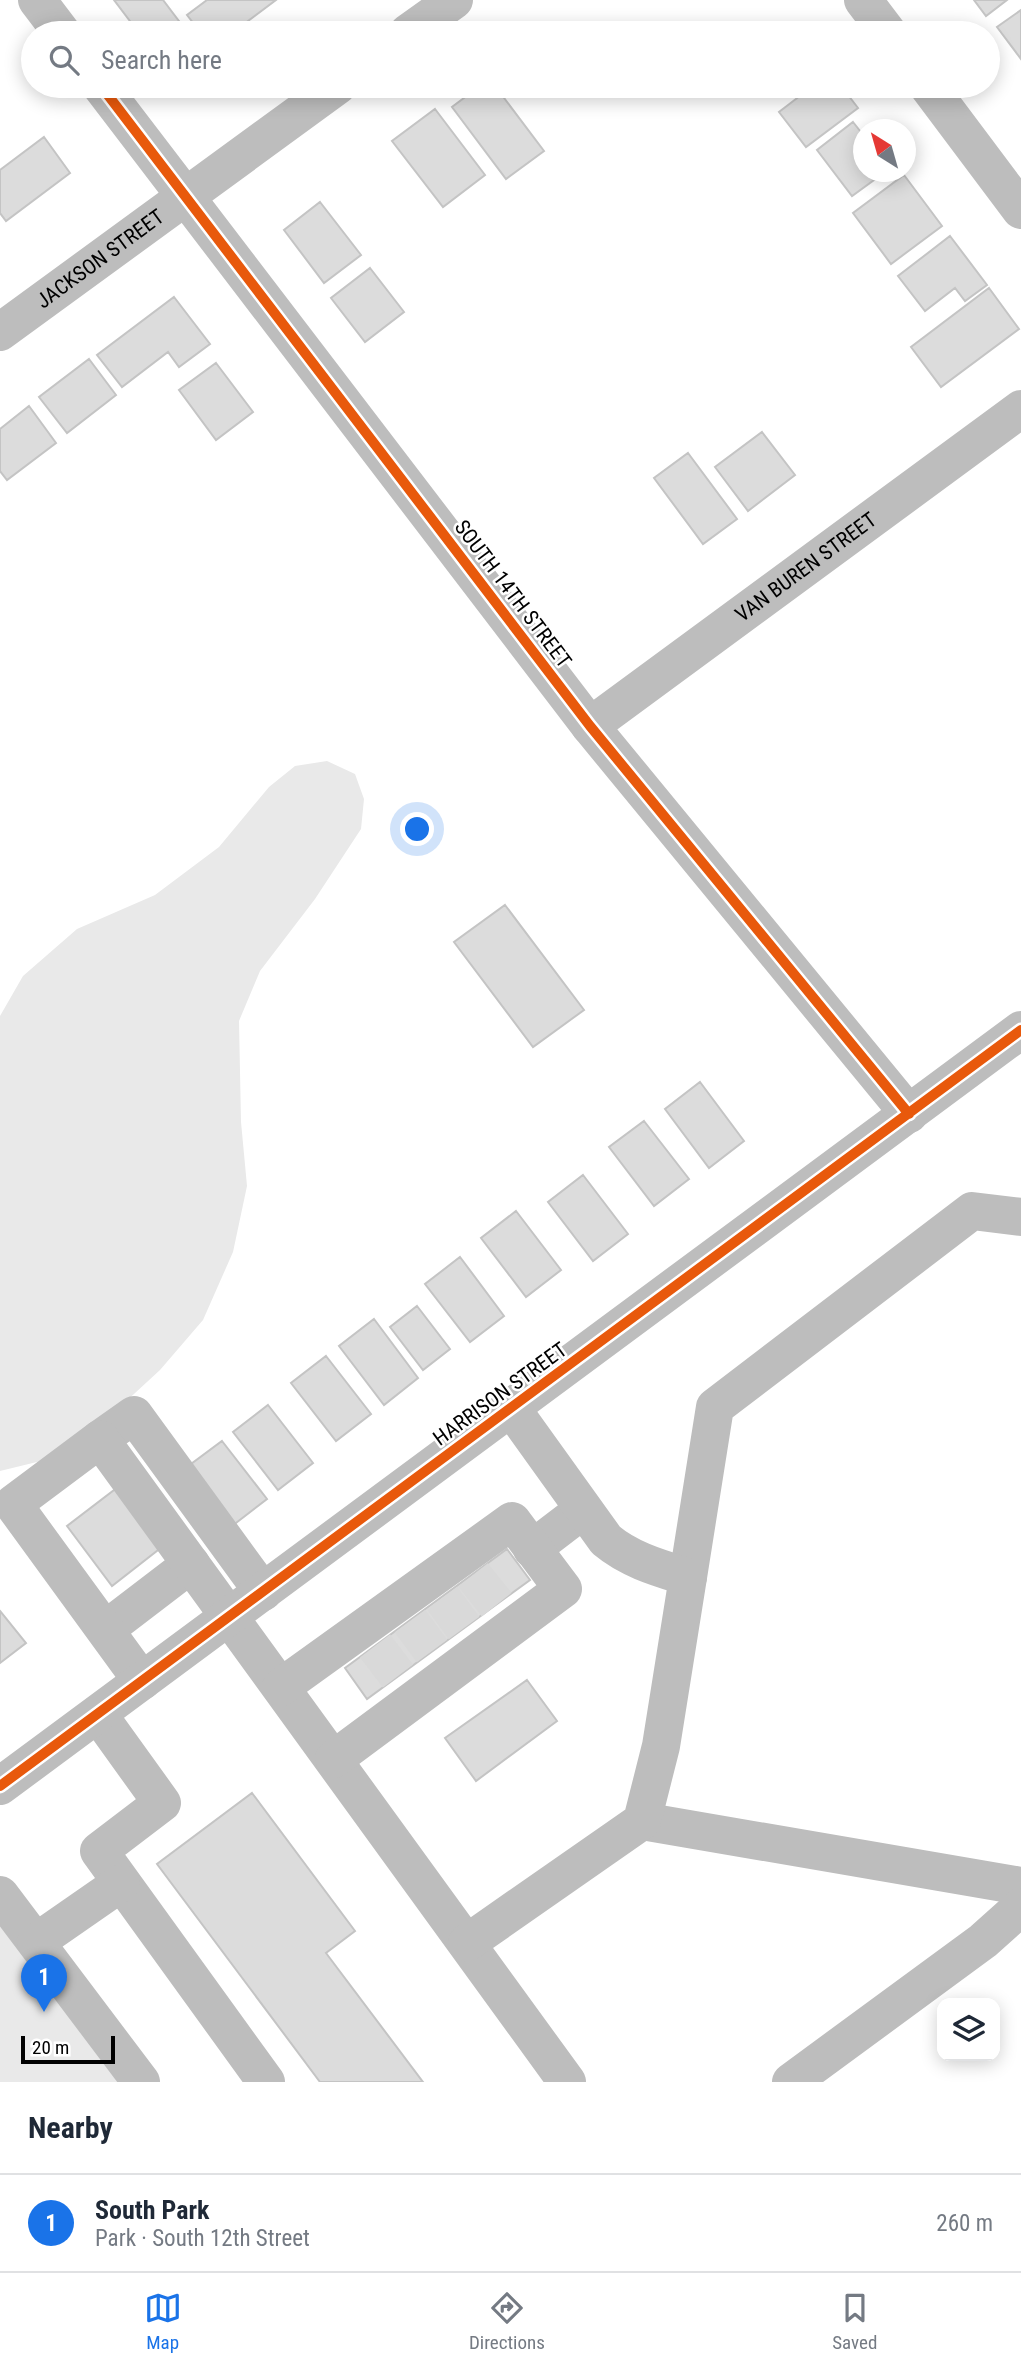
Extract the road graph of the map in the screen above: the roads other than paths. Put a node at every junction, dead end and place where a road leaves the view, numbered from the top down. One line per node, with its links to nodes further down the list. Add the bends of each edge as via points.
1 (37, 0): 4 (street)
2 (454, 0): 5 (street)
3 (863, 0): 6 (street)
4 (53, 21)
5 (425, 21)
6 (879, 21)
7 (110, 98): 10 (street, SOUTH 14TH STREET)
8 (321, 98): 10 (street, JACKSON STREET)
9 (937, 98): 11 (street)
10 (185, 197): 12 (street, JACKSON STREET); 14 (street, SOUTH 14TH STREET)
11 (1021, 210)
12 (0, 332)
13 (1021, 409): 14 (street, VAN BUREN STREET)
14 (590, 726): 16 (street, SOUTH 14TH STREET)
15 (1021, 1030): 16 (street, HARRISON STREET)
16 (909, 1114): 18 (street, HARRISON STREET)
17 (1021, 1217): 23 (street, via 972,1211 715,1406)
18 (512, 1409): 20 (street); 24 (street, HARRISON STREET)
19 (100, 1439): 22 (street); 24 (street, via 134,1415); 26 (street, via 13,1504)
20 (583, 1510): 21 (street); 23 (street, via 620,1551)
21 (532, 1549): 28 (street, via 512,1521 467,1566 369,1637); 30 (street, via 563,1589 505,1615 440,1662)
22 (191, 1564): 25 (street); 26 (street)
23 (688, 1577): 32 (street, via 661,1746)
24 (263, 1592): 25 (street, HARRISON STREET)
25 (230, 1617): 27 (street, HARRISON STREET); 28 (street)
26 (106, 1629): 27 (street)
27 (142, 1681): 29 (street, HARRISON STREET)
28 (281, 1687): 30 (street)
29 (98, 1714): 31 (street, HARRISON STREET); 33 (street, via 162,1803 99,1851)
30 (334, 1759): 38 (street)
31 (0, 1786)
32 (642, 1821): 34 (street); 38 (street)
33 (121, 1883): 37 (street); 40 (street)
34 (1021, 1886)
35 (0, 1895): 37 (street)
36 (1021, 1907): 42 (street, via 983,1941)
37 (36, 1942): 39 (street)
38 (467, 1943): 41 (street)
39 (141, 2082)
40 (266, 2082)
41 (567, 2082)
42 (791, 2082)

